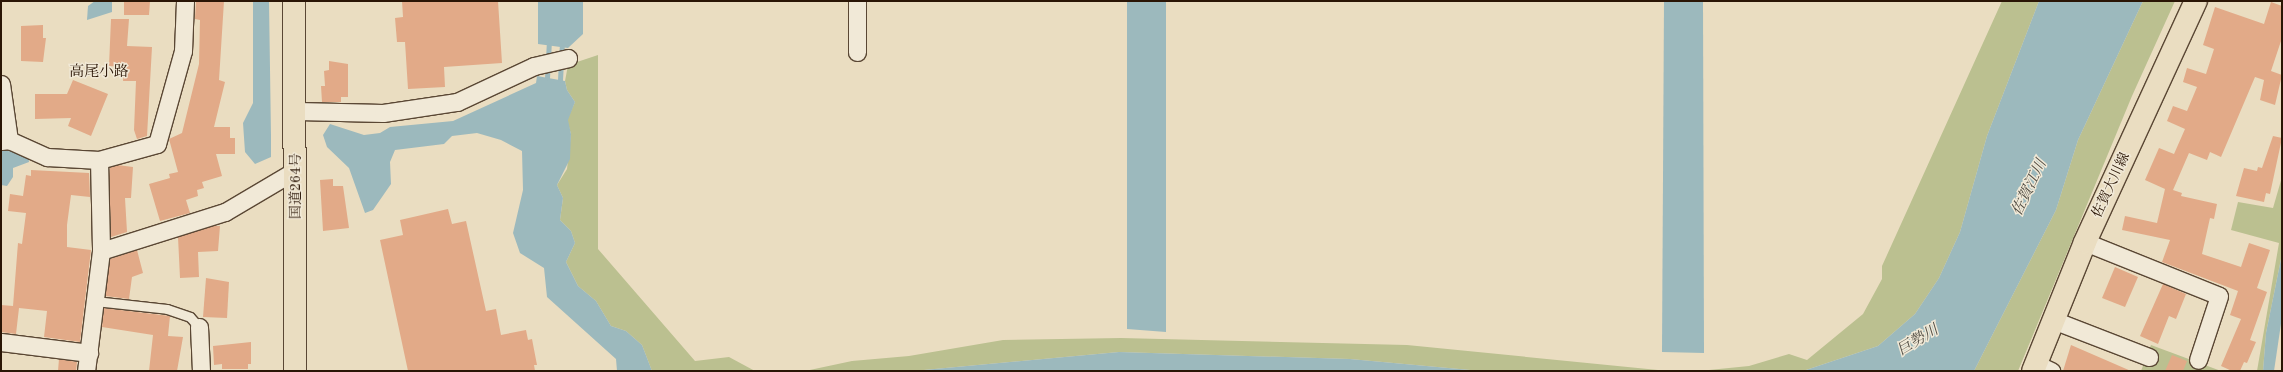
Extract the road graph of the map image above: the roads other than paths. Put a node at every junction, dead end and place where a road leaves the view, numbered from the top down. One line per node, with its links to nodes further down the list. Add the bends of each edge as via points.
1 (185, 1): 10 (street, via 184,51 157,144)
2 (294, 1): 8 (main road, 国道264号)
3 (857, 1): 5 (street)
4 (2196, 1): 12 (main road, 佐賀大川線)
5 (857, 52)
6 (568, 58): 8 (street, via 534,66 457,102 383,114)
7 (1, 84): 9 (street)
8 (297, 111): 11 (main road, 国道264号)
9 (5, 140): 10 (street, via 47,157)
10 (99, 160): 13 (street)
11 (296, 170): 13 (street, via 225,212); 24 (main road, 国道264号)
12 (2085, 242): 15 (main road, 佐賀大川線); 20 (street, via 2220,296)
13 (101, 251): 14 (street)
14 (95, 301): 16 (lane, via 167,309 190,317); 18 (street)
15 (2053, 320): 19 (street); 21 (main road, 佐賀大川線)
16 (199, 327): 23 (street)
17 (1, 342): 18 (street)
18 (89, 353): 22 (street)
19 (2149, 357)
20 (2198, 360)
21 (2040, 369)
22 (86, 371)
23 (201, 371)
24 (295, 371)

